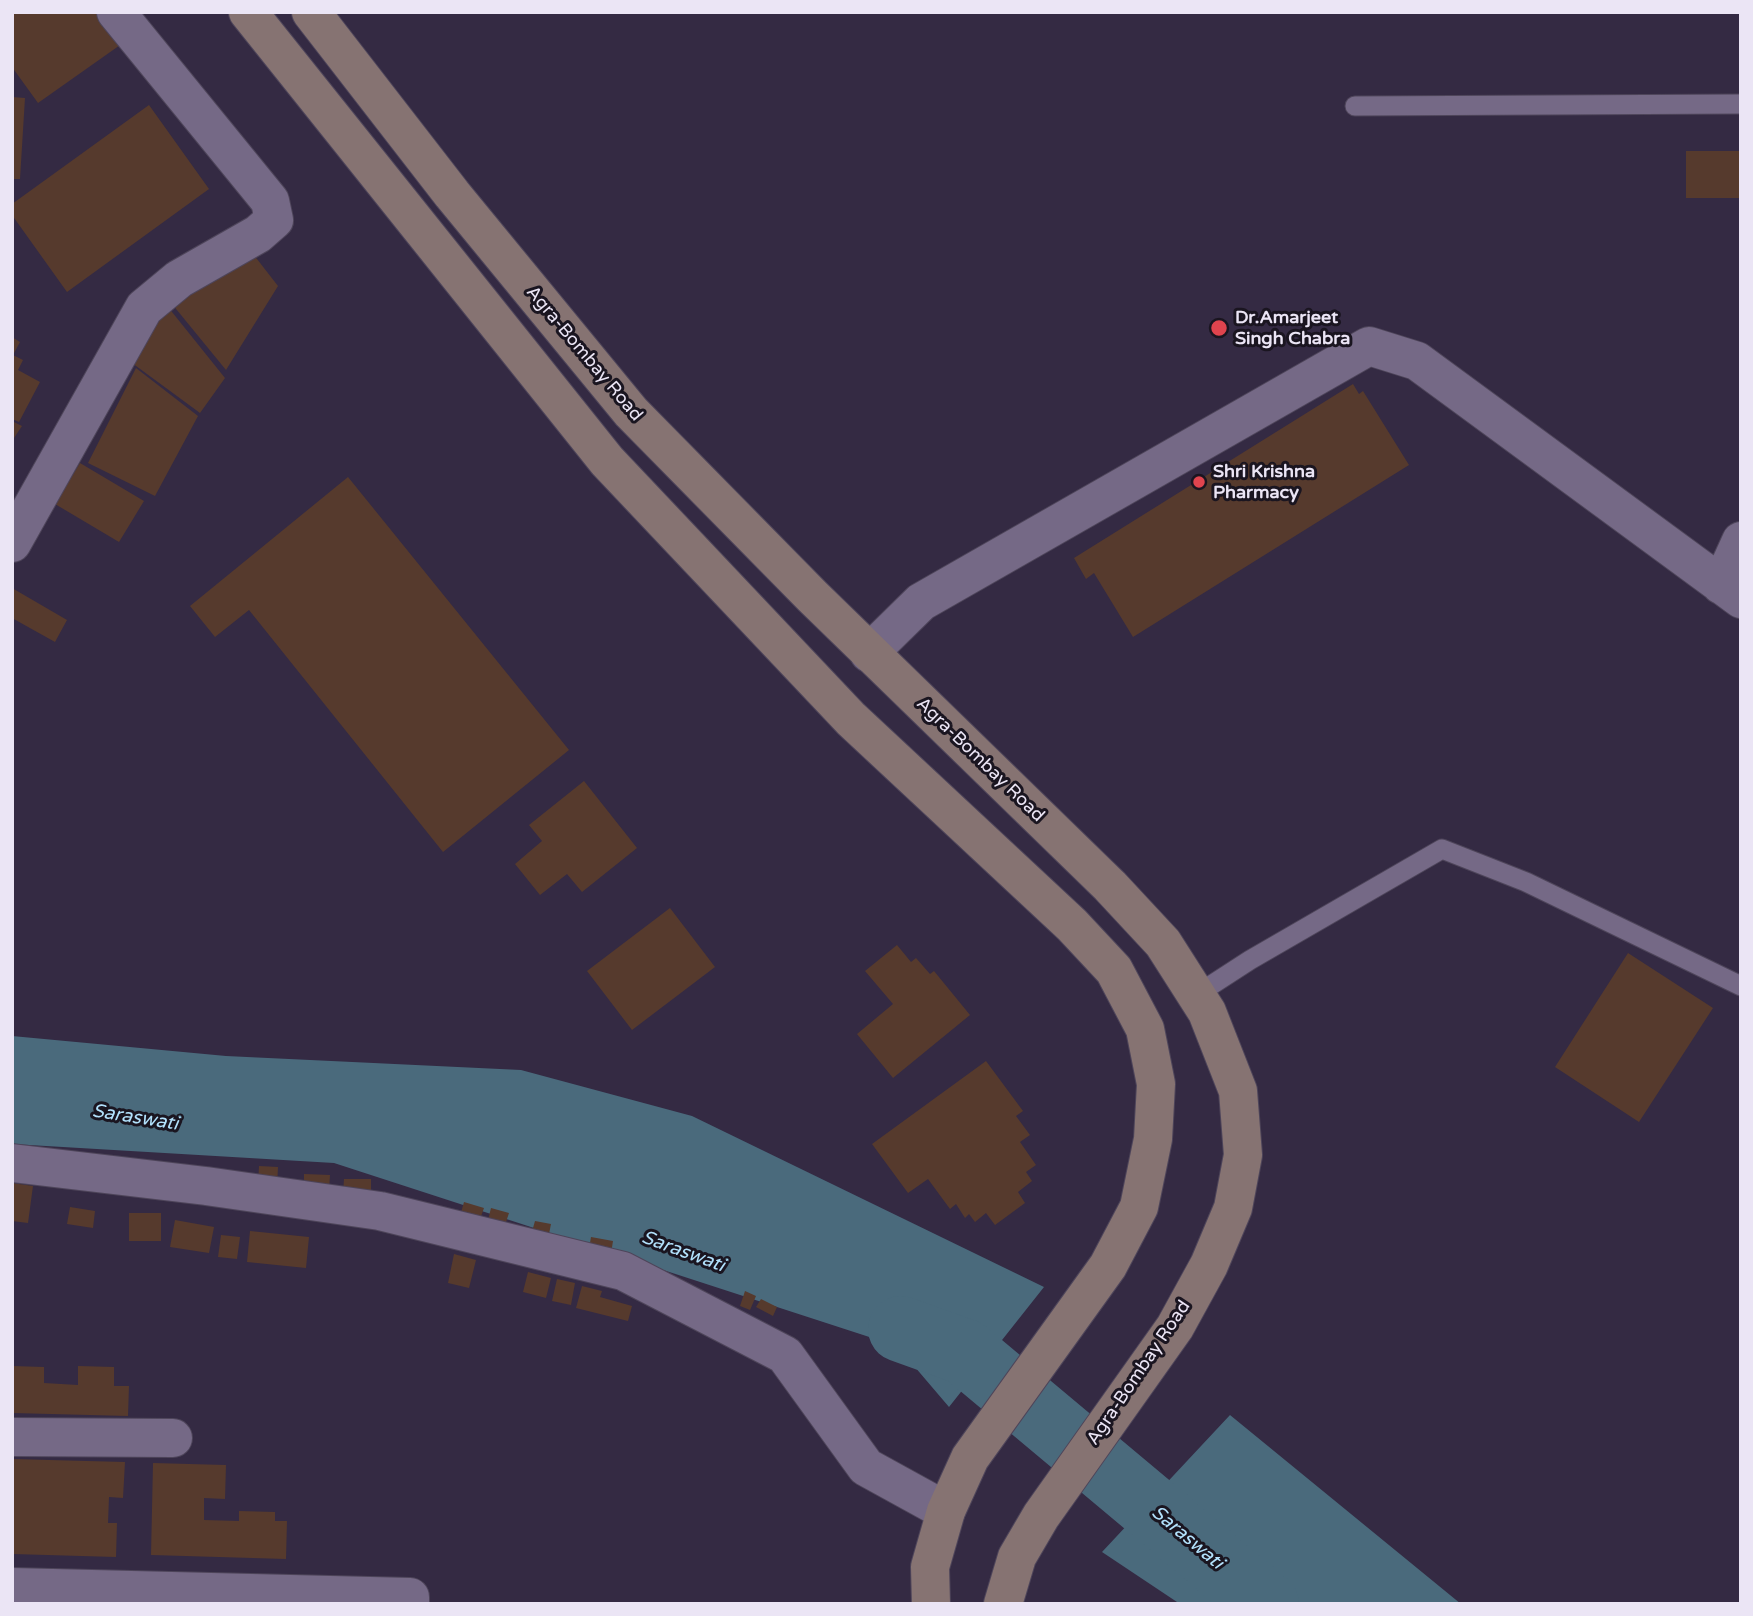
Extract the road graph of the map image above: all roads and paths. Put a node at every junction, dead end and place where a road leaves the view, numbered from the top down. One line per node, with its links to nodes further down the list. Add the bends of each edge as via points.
1 (117, 12): 7 (street, via 270,201 274,220 180,279 144,308)
2 (248, 12): 10 (main road, via 607,461)
3 (311, 12): 9 (main road, Agra-Bombay Road, via 452,194 631,412)
4 (1741, 104): 5 (lane)
5 (1355, 106)
6 (1741, 541): 8 (street)
7 (12, 543)
8 (1731, 592): 11 (street, via 1417,361 1369,346 921,602)
9 (811, 596): 10 (main road); 11 (main road, Agra-Bombay Road)
10 (770, 634): 17 (main road, via 851,719 1072,925 1114,970 1145,1029 1156,1084 1153,1139 1139,1207 1108,1266 970,1458)
11 (869, 653): 13 (main road, Agra-Bombay Road, via 1110,886 1163,943)
12 (1741, 986): 13 (lane, via 1526,882 1442,849)
13 (1196, 995): 22 (main road, Agra-Bombay Road, via 1238,1091 1243,1155 1233,1208 1175,1327 1017,1557)
14 (12, 1163): 17 (street, via 380,1211 623,1271 785,1354 866,1467)
15 (12, 1437): 16 (street)
16 (173, 1438)
17 (946, 1511): 21 (main road, via 930,1567)
18 (12, 1587): 19 (street)
19 (257, 1598): 20 (street, via 410,1597)
20 (410, 1604)
21 (932, 1604)
22 (1003, 1604)

